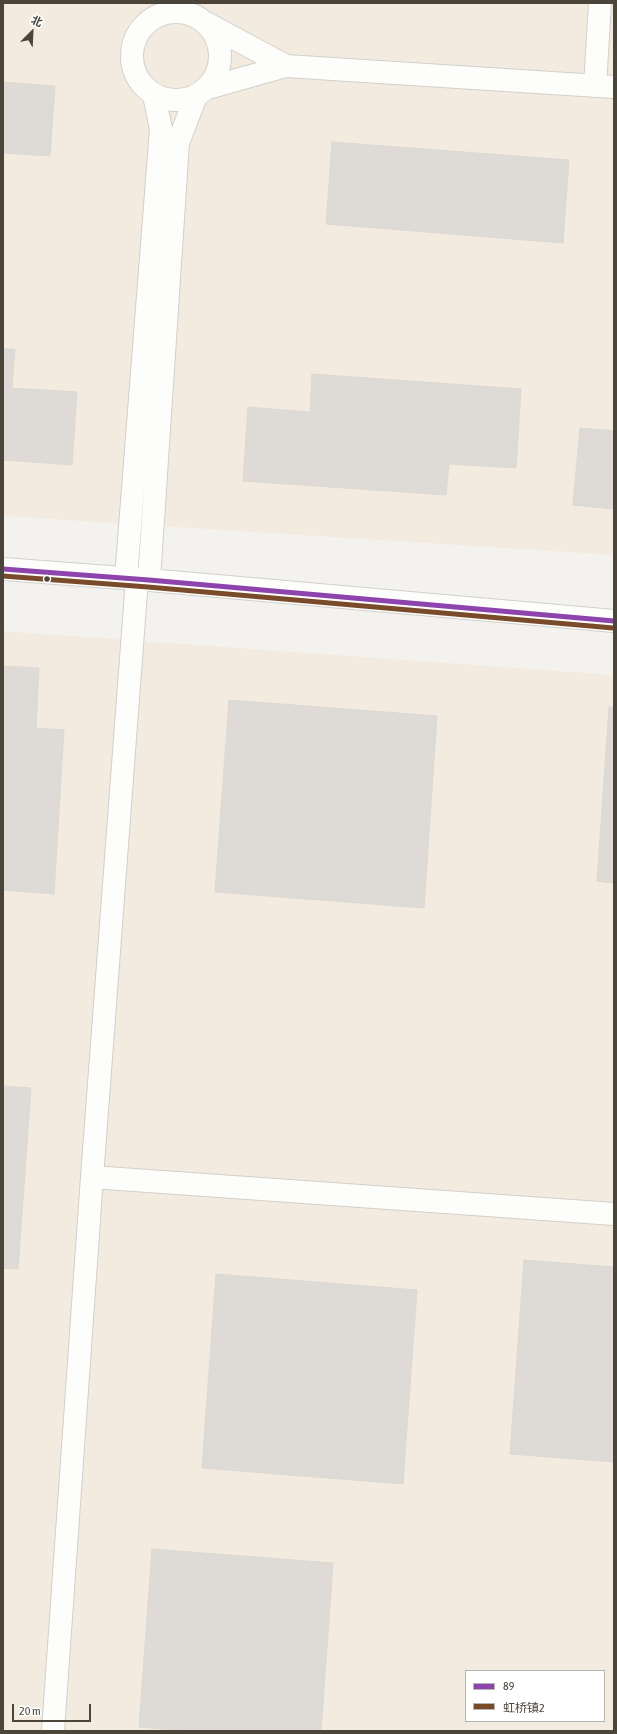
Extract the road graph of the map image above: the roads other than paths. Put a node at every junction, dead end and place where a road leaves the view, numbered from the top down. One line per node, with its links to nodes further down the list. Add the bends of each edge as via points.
1 (600, 3): 5 (street)
2 (161, 9): 3 (street, via 164,12 179,11); 7 (street, via 140,30 133,43 131,57 134,72 142,85)
3 (200, 15): 4 (street); 6 (street, via 215,34 220,48 216,76)
4 (286, 66): 5 (street); 6 (street)
5 (604, 87)
6 (202, 92): 7 (street, via 182,100 167,100); 9 (street, via 178,143)
7 (154, 95): 9 (street, via 161,129)
8 (3, 569): 9 (street)
9 (137, 579): 10 (street); 11 (street)
10 (614, 621)
11 (92, 1177): 12 (street); 13 (street)
12 (614, 1214)
13 (53, 1731)

